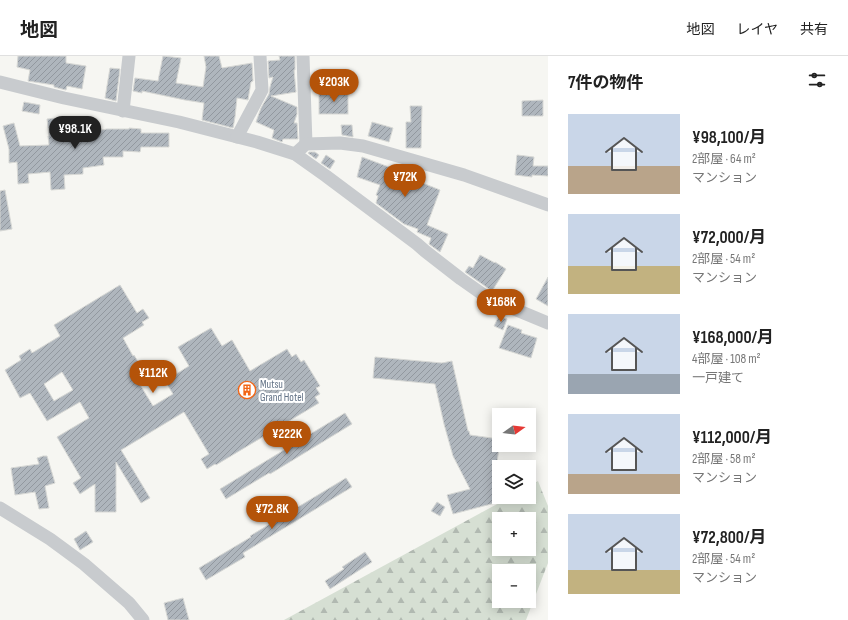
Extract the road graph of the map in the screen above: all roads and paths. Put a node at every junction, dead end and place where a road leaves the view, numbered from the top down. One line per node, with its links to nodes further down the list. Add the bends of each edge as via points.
1 (129, 56): 5 (street)
2 (260, 56): 6 (street, via 262,90)
3 (303, 56): 7 (street)
4 (0, 82): 5 (street)
5 (123, 111): 6 (street)
6 (237, 137): 8 (street)
7 (306, 144): 8 (street); 9 (street, via 340,143 363,146 464,175)
8 (295, 154): 10 (street, via 488,298)
9 (548, 205)
10 (548, 323)
11 (0, 508): 12 (street, via 50,538 84,564 129,603)
12 (144, 620)

